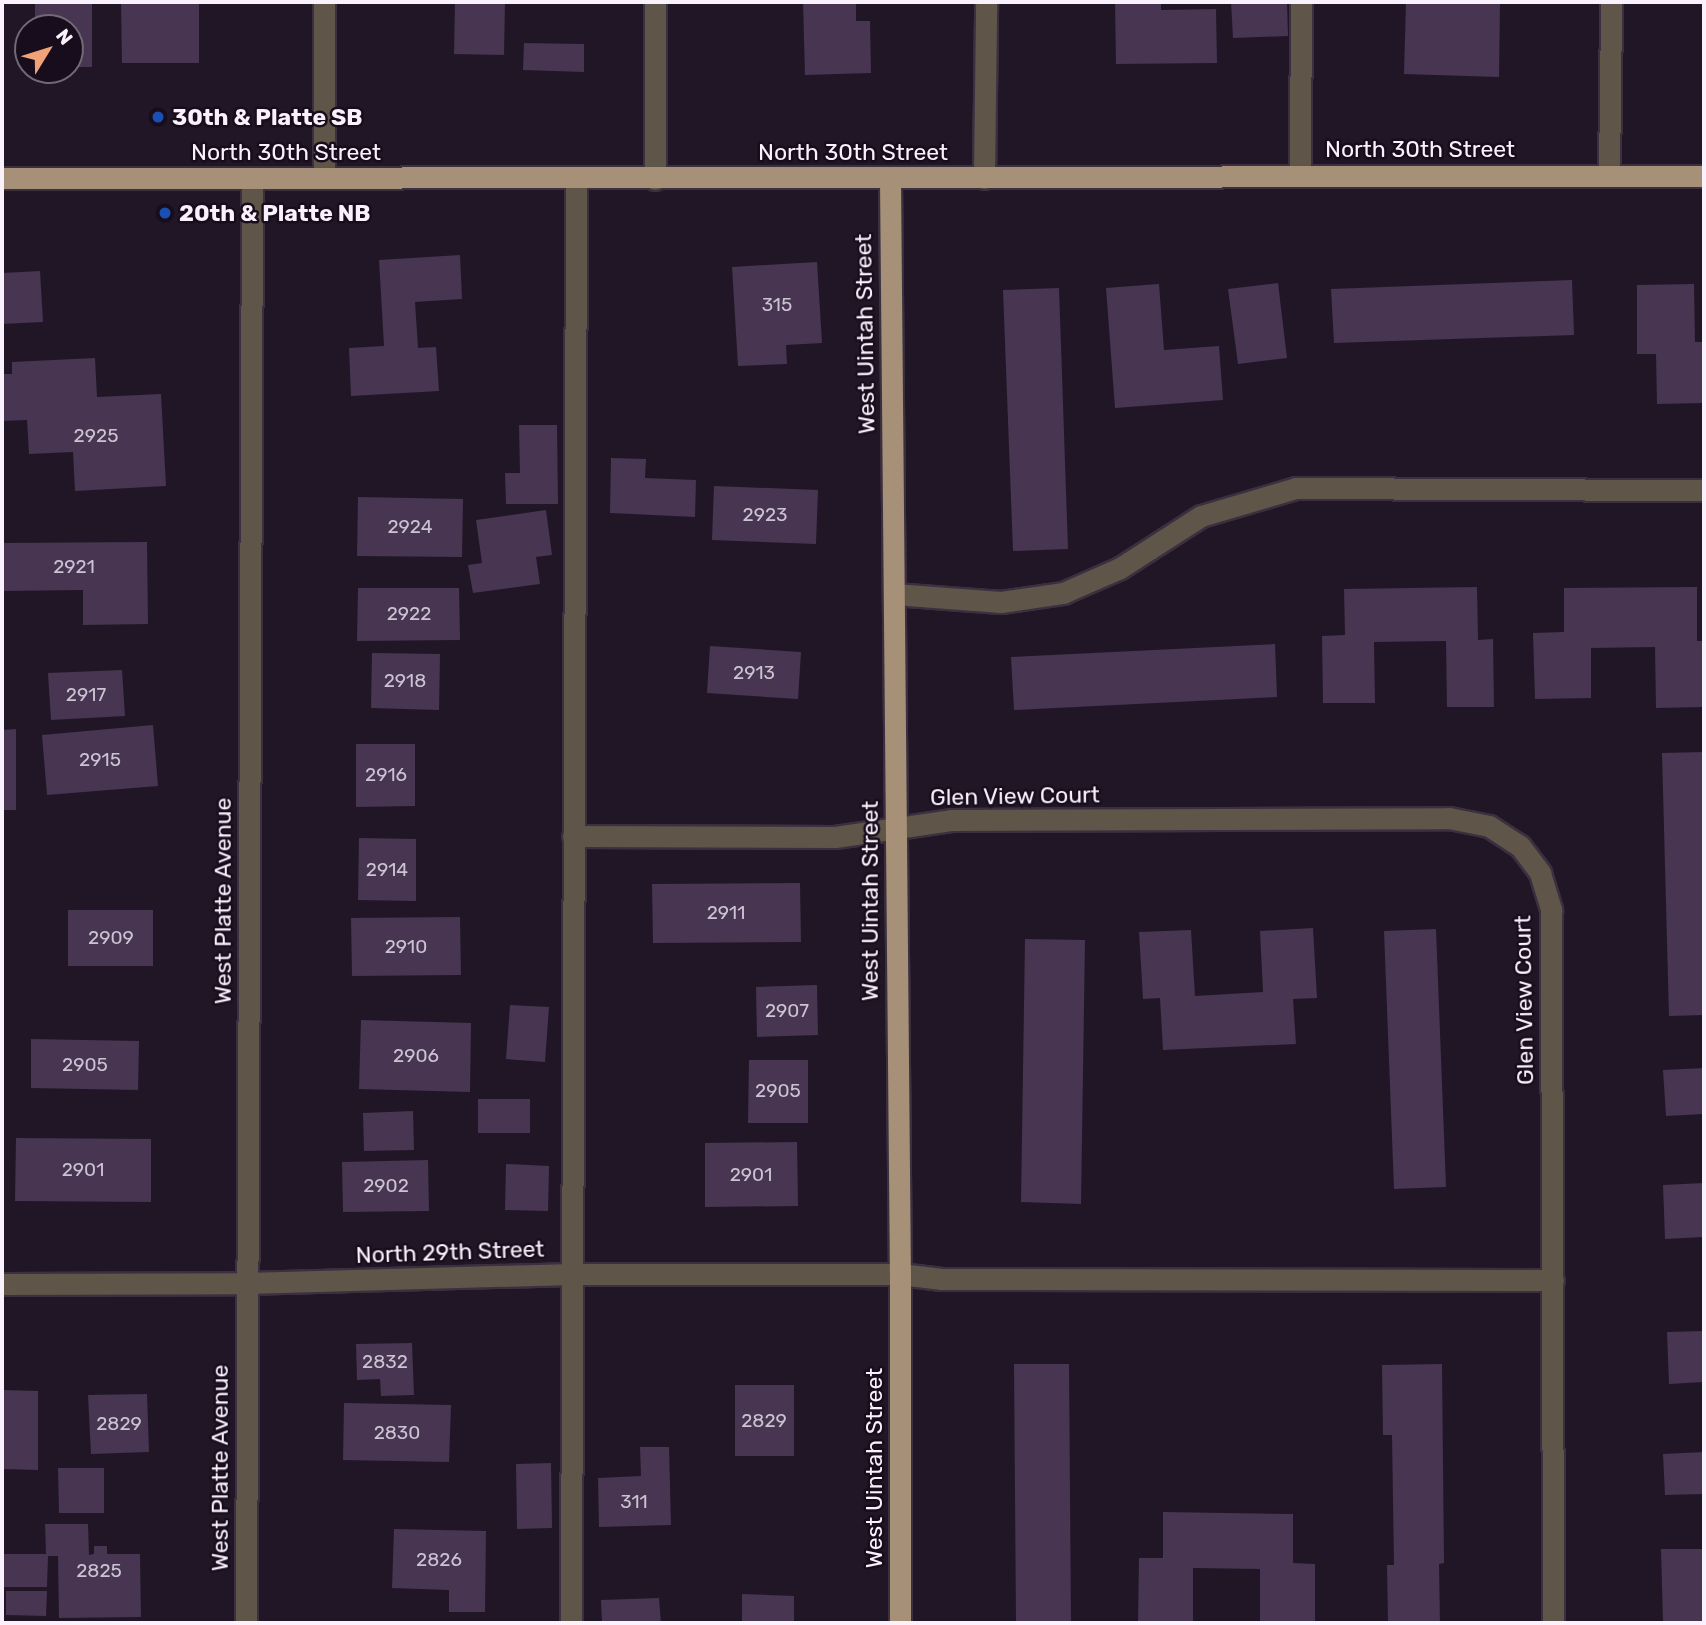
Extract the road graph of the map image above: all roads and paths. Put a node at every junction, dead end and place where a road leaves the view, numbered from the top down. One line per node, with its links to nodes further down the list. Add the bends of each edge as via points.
1 (324, 2): 11 (street)
2 (655, 2): 14 (street)
3 (986, 2): 13 (street)
4 (1301, 2): 7 (street)
5 (1611, 2): 6 (street)
6 (1609, 175): 7 (main road, North 30th Street); 8 (main road, North 30th Street)
7 (1300, 176): 13 (main road, North 30th Street)
8 (1704, 176)
9 (2, 178): 10 (main road, North 30th Street)
10 (252, 178): 11 (main road, North 30th Street); 23 (street, West Platte Avenue)
11 (324, 178): 12 (main road, North 30th Street)
12 (576, 178): 14 (main road, North 30th Street); 19 (street)
13 (984, 178): 15 (main road, North 30th Street)
14 (655, 179): 15 (main road, North 30th Street)
15 (890, 179): 17 (main road, West Uintah Street)
16 (1704, 490): 17 (street, via 1296,488 1201,516 1120,568 1063,593 1001,602)
17 (894, 594): 18 (main road, West Uintah Street)
18 (896, 827): 19 (street, Glen View Court, via 835,837); 20 (main road, West Uintah Street); 22 (street, Glen View Court, via 951,820 1449,818 1489,826 1520,846 1540,873 1551,910)
19 (573, 836): 21 (street)
20 (900, 1274): 21 (street, North 29th Street); 22 (street, North 29th Street, via 942,1279); 27 (main road, West Uintah Street)
21 (573, 1275): 23 (street, North 29th Street); 26 (street)
22 (1553, 1280): 28 (street, Glen View Court)
23 (247, 1283): 24 (street, North 29th Street); 25 (street, West Platte Avenue)
24 (2, 1284)
25 (246, 1623)
26 (571, 1623)
27 (900, 1623)
28 (1553, 1623)

